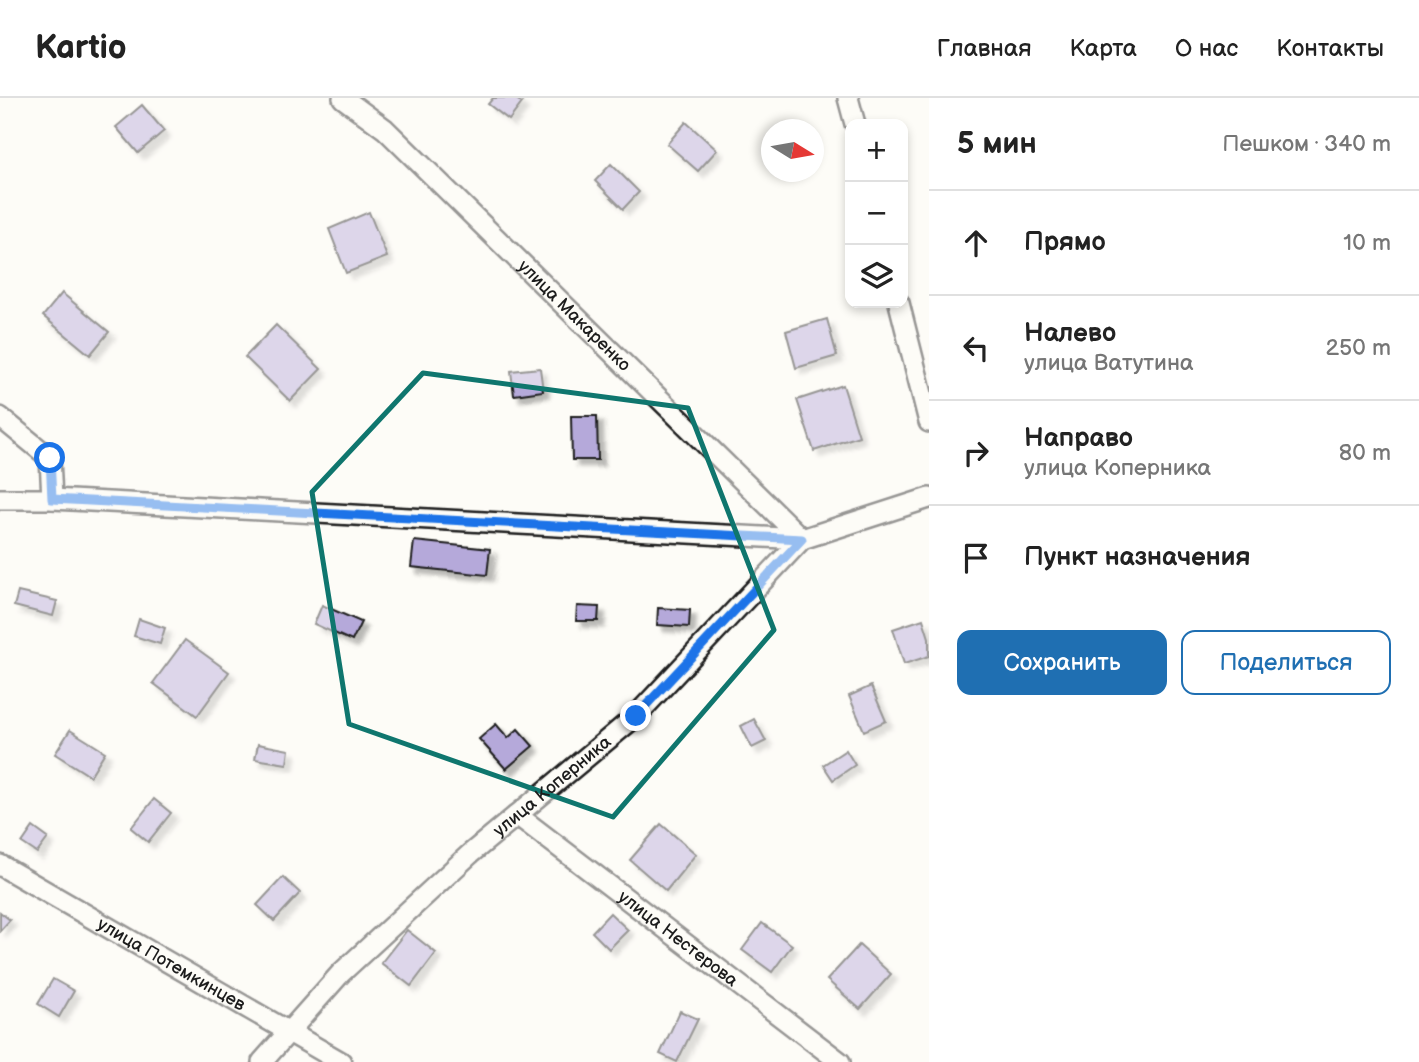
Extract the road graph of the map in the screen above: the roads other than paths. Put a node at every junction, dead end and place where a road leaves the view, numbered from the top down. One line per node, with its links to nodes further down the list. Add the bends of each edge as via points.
1 (343, 98): 10 (street, улица Макаренко, via 385,129)
2 (851, 99): 3 (street)
3 (854, 119)
4 (900, 308): 6 (street)
5 (0, 417): 9 (street, via 50,458)
6 (929, 422)
7 (929, 498): 10 (street, улица Коперника)
8 (0, 499): 9 (street)
9 (52, 499): 10 (street)
10 (802, 539): 11 (street, улица Коперника, via 636,716)
11 (517, 814): 13 (street, улица Коперника, via 341,973); 16 (street, улица Нестерова)
12 (0, 865): 13 (street, улица Потемкинцев)
13 (289, 1032): 14 (street, улица Коперника); 15 (street, улица Потемкинцев)
14 (262, 1062)
15 (341, 1062)
16 (840, 1062)

